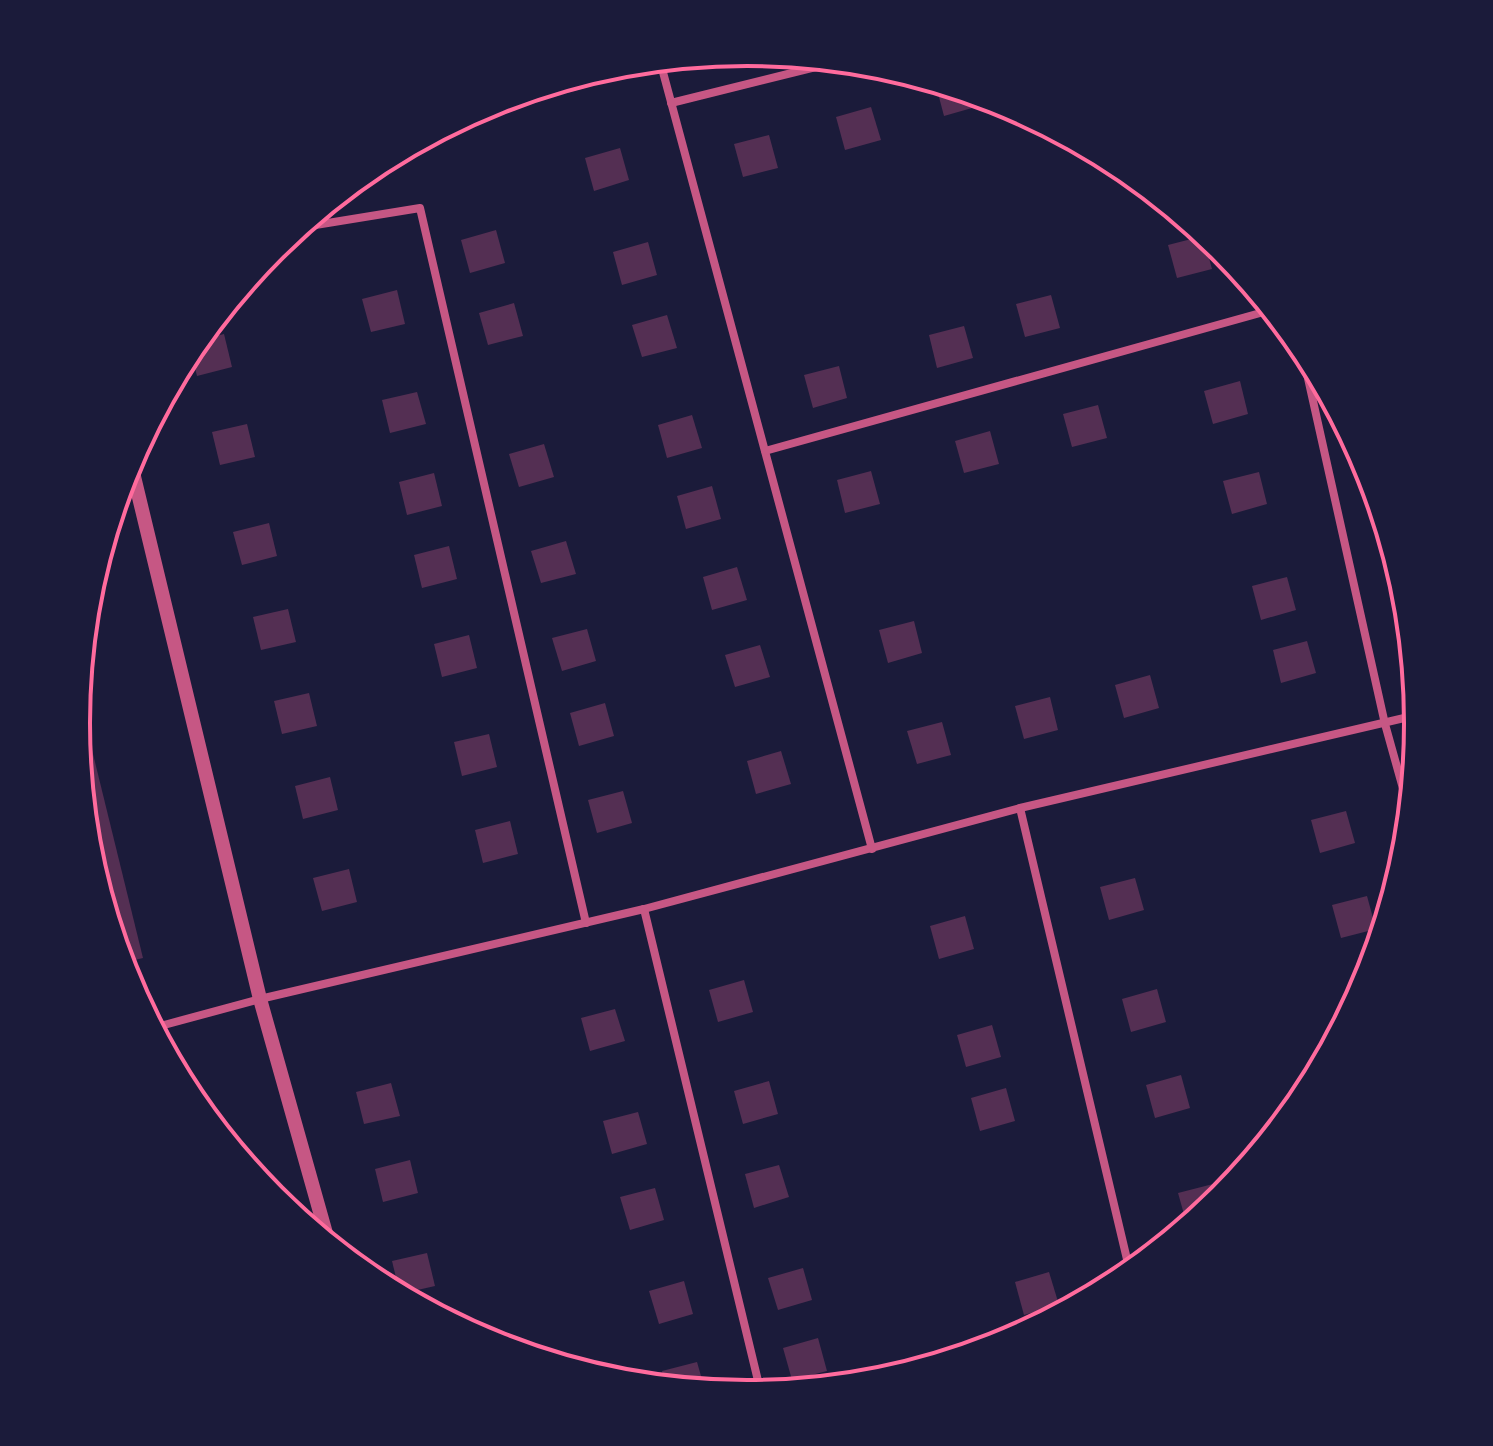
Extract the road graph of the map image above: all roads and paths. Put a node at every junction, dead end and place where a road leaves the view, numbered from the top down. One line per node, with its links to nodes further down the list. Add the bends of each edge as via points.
1 (807, 69): 3 (street)
2 (663, 72): 3 (street)
3 (671, 103): 7 (street)
4 (319, 224): 15 (street, via 420,208)
5 (1260, 313): 7 (street)
6 (1310, 386): 10 (street)
7 (765, 451): 13 (street)
8 (132, 492): 16 (street)
9 (1404, 719): 10 (street)
10 (1385, 724): 11 (street); 12 (street)
11 (1401, 780)
12 (1020, 808): 13 (street); 19 (street)
13 (872, 849): 14 (street)
14 (644, 909): 15 (street); 20 (street)
15 (586, 923): 16 (street)
16 (260, 999): 17 (street); 18 (street)
17 (163, 1025)
18 (324, 1226)
19 (1127, 1258)
20 (758, 1380)

